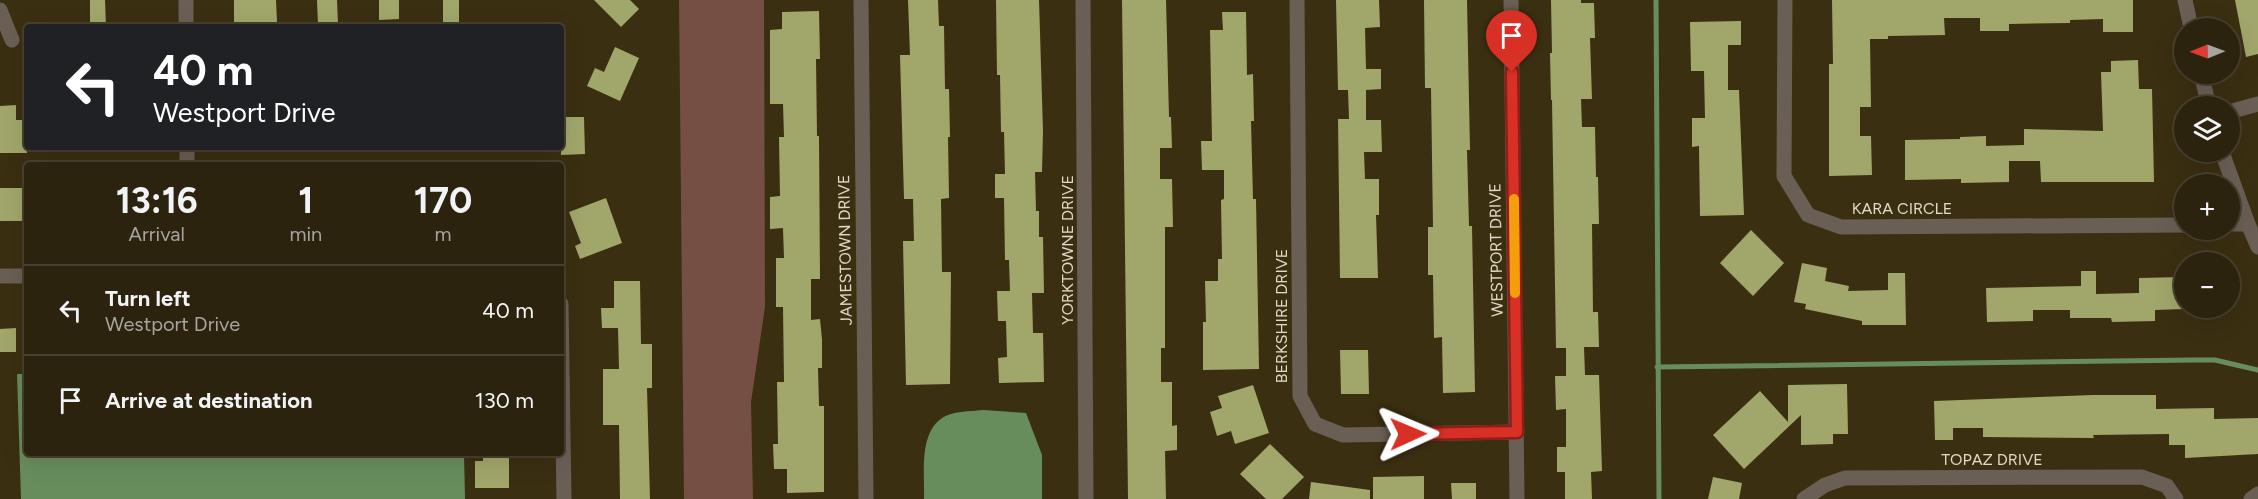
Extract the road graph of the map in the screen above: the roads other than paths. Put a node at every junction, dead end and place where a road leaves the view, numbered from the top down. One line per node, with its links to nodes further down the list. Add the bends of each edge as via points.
1 (186, 0): 10 (street)
2 (861, 0): 25 (street, JAMESTOWN DRIVE)
3 (1083, 0): 26 (street, YORKTOWNE DRIVE)
4 (1297, 0): 21 (street, BERKSHIRE DRIVE, via 1300,396 1315,424 1343,435)
5 (1511, 0): 21 (street, WESTPORT DRIVE)
6 (1785, 0): 17 (street, KARA CIRCLE, via 1784,176 1809,215 1841,227)
7 (2185, 0): 9 (street)
8 (0, 10): 11 (street)
9 (2189, 18)
10 (186, 24)
11 (12, 40)
12 (2258, 104): 13 (street)
13 (2240, 109)
14 (2226, 162): 16 (street)
15 (2240, 224): 16 (street)
16 (2248, 224): 18 (street)
17 (2174, 225)
18 (2258, 247)
19 (0, 276): 20 (street)
20 (24, 276)
21 (1517, 432): 27 (street, WESTPORT DRIVE)
22 (563, 456): 24 (street)
23 (2258, 494): 30 (street)
24 (564, 499)
25 (866, 499)
26 (1086, 499)
27 (1517, 499)
28 (1804, 499): 29 (street, TOPAZ DRIVE, via 1845,478 2142,477 2167,486)
29 (2176, 499)
30 (2252, 499)

